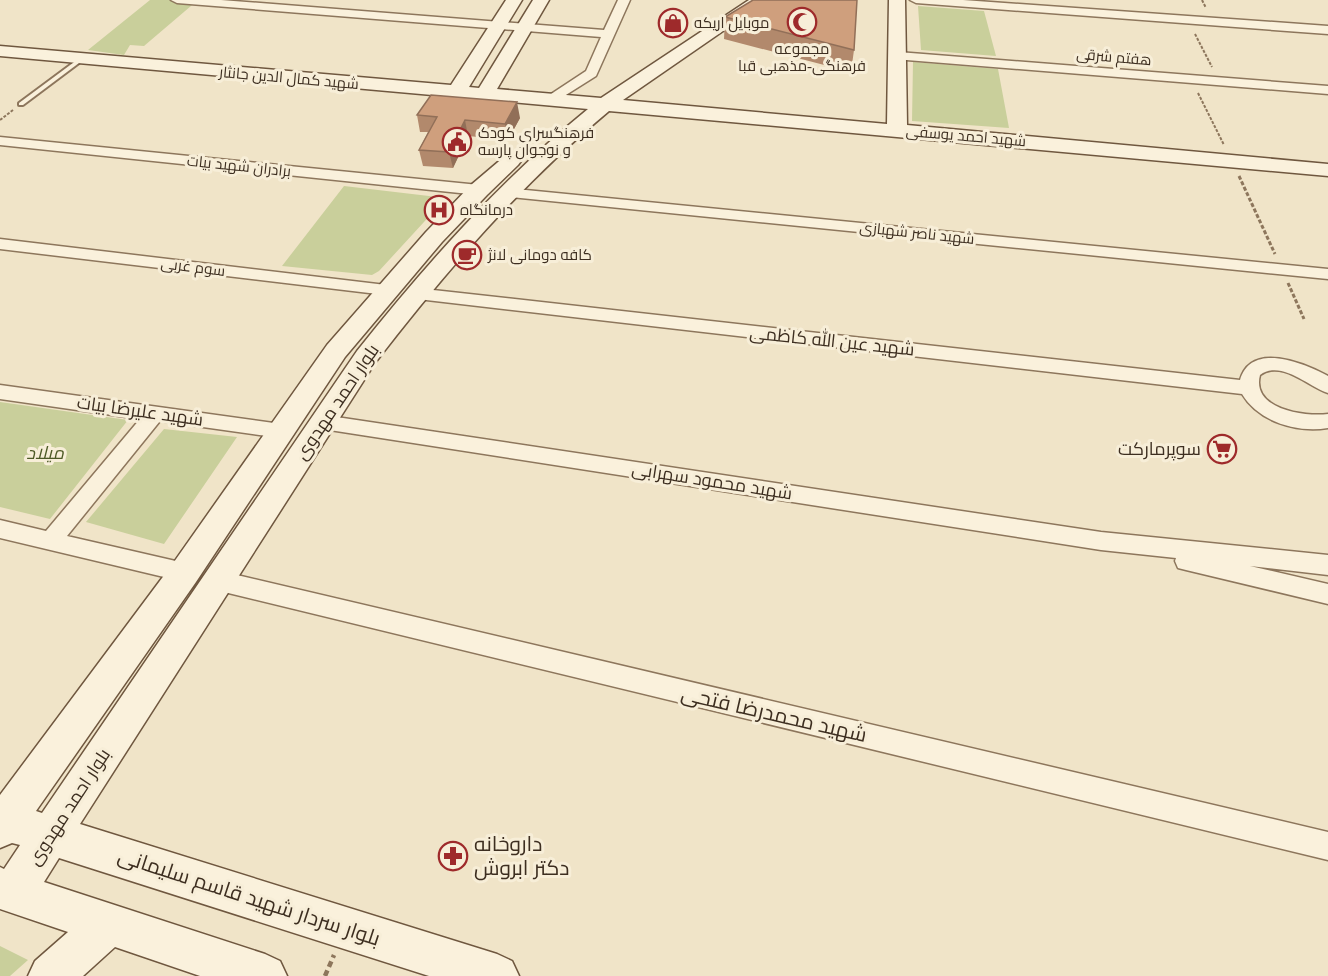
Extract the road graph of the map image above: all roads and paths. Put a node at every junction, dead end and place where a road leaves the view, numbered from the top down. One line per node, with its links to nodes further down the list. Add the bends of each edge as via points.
1 (177, 0): 10 (street)
2 (514, 0): 10 (main road)
3 (541, 0): 11 (main road)
4 (624, 0): 13 (street)
5 (735, 0): 24 (main road, بلوار احمد مهدوی)
6 (760, 0): 24 (main road, بلوار احمد مهدوی)
7 (897, 0): 15 (main road)
8 (915, 0): 9 (street)
9 (1189, 20): 12 (street); 18 (path)
10 (498, 26): 11 (street); 20 (main road)
11 (524, 28): 13 (street); 21 (main road)
12 (1328, 30)
13 (608, 34): 22 (street, via 591,74)
14 (0, 51): 16 (main road, شهید کمال الدین جانثار)
15 (898, 56): 17 (street, هفتم شرقی); 25 (main road)
16 (81, 59): 20 (main road, شهید کمال الدین جانثار); 23 (lane)
17 (1190, 79): 18 (street, هفتم شرقی); 27 (path)
18 (1218, 81): 19 (street, هفتم شرقی)
19 (1328, 90)
20 (456, 93): 21 (main road, شهید کمال الدین جانثار)
21 (484, 95): 22 (main road, شهید کمال الدین جانثار)
22 (550, 101): 24 (main road, شهید کمال الدین جانثار)
23 (21, 104)
24 (591, 105): 25 (main road, شهید احمد یوسفی); 29 (main road, بلوار احمد مهدوی, via 551,151)
25 (897, 130): 27 (main road, شهید احمد یوسفی)
26 (0, 141): 29 (street, برادران شهید بیات)
27 (1233, 161): 28 (main road, شهید احمد یوسفی); 31 (path)
28 (1328, 170)
29 (492, 191): 31 (street, شهید ناصر شهبازی); 33 (main road, بلوار احمد مهدوی); 34 (main road, بلوار احمد مهدوی)
30 (0, 244): 33 (street, سوم غربی)
31 (1281, 269): 32 (street, شهید ناصر شهبازی); 35 (path)
32 (1328, 274)
33 (386, 290): 34 (main road); 42 (main road, بلوار احمد مهدوی, via 336,351)
34 (415, 294): 37 (street, شهید عین الله کاظمی); 41 (main road, بلوار احمد مهدوی, via 366,357)
35 (1304, 319)
36 (1328, 386): 37 (street, via 1305,371 1271,365 1250,375)
37 (1250, 388): 40 (street, via 1261,404 1281,417 1306,423)
38 (0, 392): 39 (street, شهید علیرضا بیات)
39 (155, 414): 42 (street, شهید علیرضا بیات); 44 (street)
40 (1328, 421)
41 (323, 422): 45 (street, شهید محمود سهرابی); 48 (main road, بلوار احمد مهدوی)
42 (281, 431): 47 (main road, بلوار احمد مهدوی)
43 (0, 529): 44 (street)
44 (50, 541): 47 (street)
45 (1101, 541): 46 (street, شهید محمود سهرابی); 49 (street, شهید محمود سهرابی)
46 (1318, 564): 49 (street, via 1300,566 1299,574 1304,583)
47 (185, 572): 50 (main road, بلوار احمد مهدوی)
48 (220, 581): 51 (main road, بلوار احمد مهدوی); 52 (street, شهید محمدرضا فتحی)
49 (1321, 592)
50 (2, 823): 51 (main road, بلوار سردار شهید قاسم سلیمانی)
51 (51, 835): 53 (main road, بلوار احمد مهدوی); 57 (main road, بلوار سردار شهید قاسم سلیمانی)
52 (1328, 846)
53 (7, 890): 54 (main road)
54 (108, 925): 55 (main road); 56 (main road)
55 (50, 976)
56 (265, 976)
57 (497, 976)

